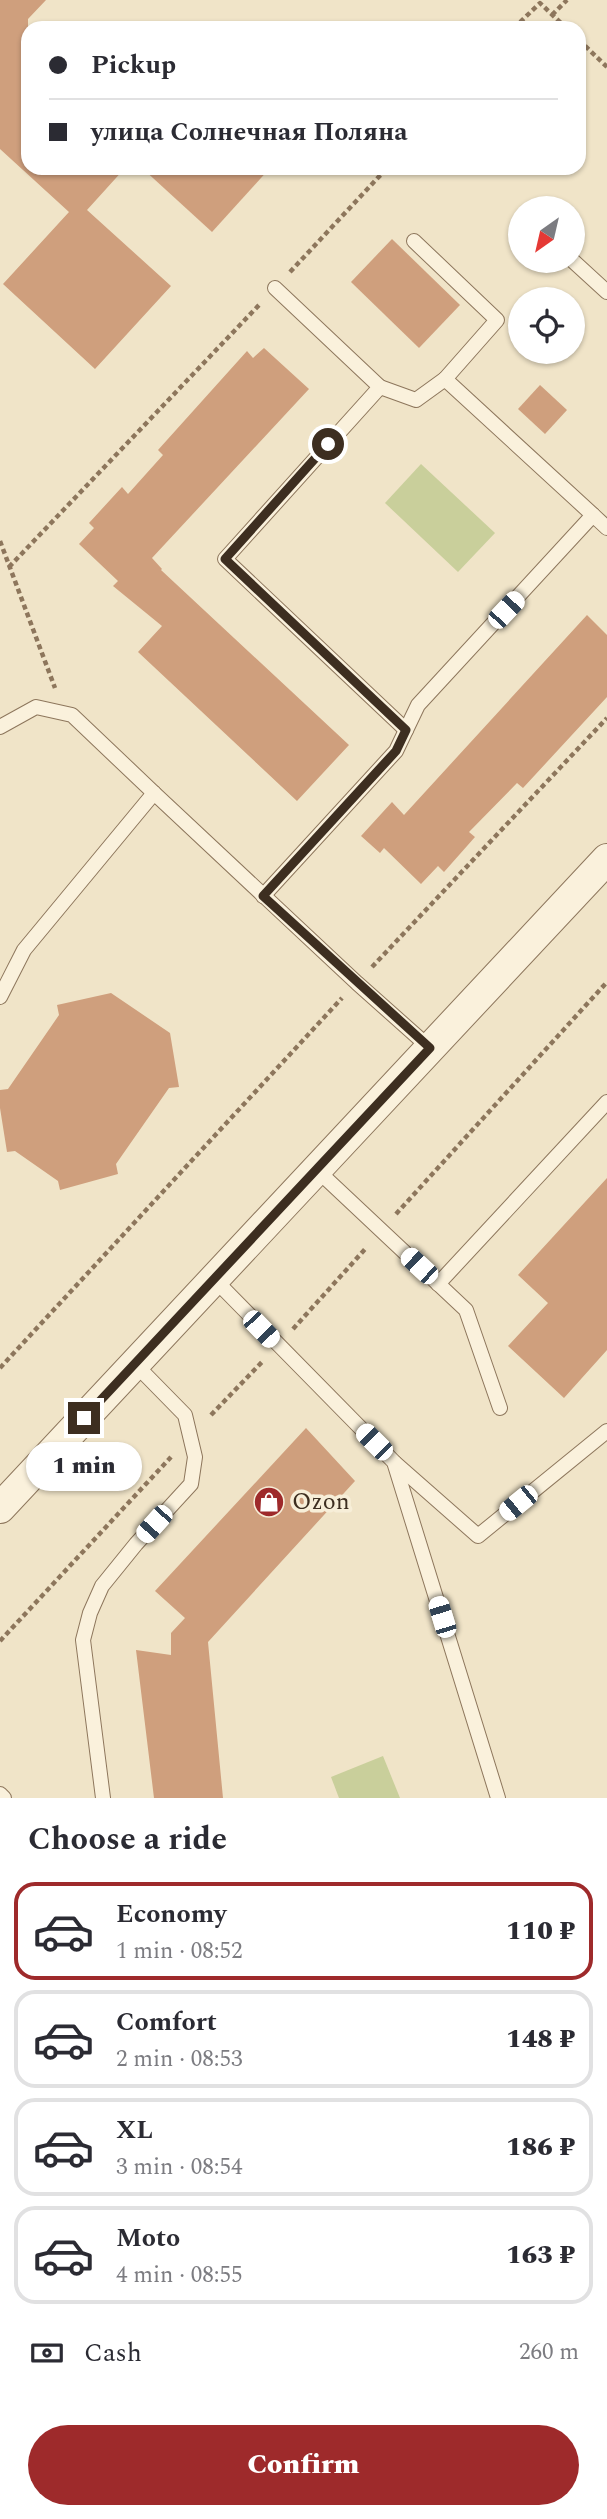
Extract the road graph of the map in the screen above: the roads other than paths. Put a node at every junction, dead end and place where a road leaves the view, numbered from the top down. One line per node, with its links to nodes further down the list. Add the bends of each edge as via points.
1 (414, 241): 5 (lane, via 496,320)
2 (585, 272): 4 (lane)
3 (275, 288): 6 (lane)
4 (607, 292)
5 (445, 379): 6 (lane, via 416,400); 7 (lane)
6 (380, 387): 10 (lane, via 225,559)
7 (593, 515): 8 (lane); 10 (lane, via 418,705)
8 (607, 528)
9 (0, 727): 11 (lane, via 36,707 72,715)
10 (406, 730): 13 (lane, via 396,751)
11 (154, 793): 13 (lane); 14 (lane, via 24,950)
12 (607, 859): 15 (street)
13 (263, 896): 15 (lane)
14 (0, 997)
15 (430, 1048): 17 (street)
16 (607, 1102): 19 (lane)
17 (317, 1170): 18 (street); 19 (lane)
18 (214, 1279): 20 (street); 23 (lane)
19 (438, 1284): 21 (lane, via 466,1310)
20 (135, 1364): 24 (street); 27 (lane, via 185,1415 195,1457 191,1484 102,1586 90,1613 83,1640)
21 (500, 1408)
22 (607, 1431): 23 (lane, via 478,1536)
23 (394, 1462): 28 (lane)
24 (0, 1508)
25 (0, 1794): 26 (lane)
26 (4, 1798)
27 (103, 1798)
28 (498, 1798)

